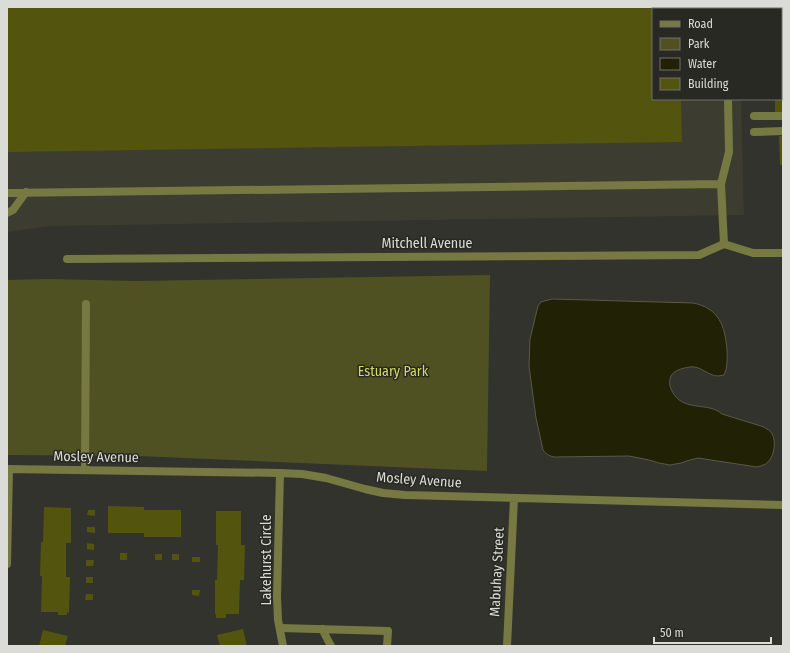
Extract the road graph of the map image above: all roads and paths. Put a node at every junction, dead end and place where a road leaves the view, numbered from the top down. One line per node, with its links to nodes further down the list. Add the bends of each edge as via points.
1 (728, 100): 6 (street, via 729,152)
2 (754, 116): 3 (street)
3 (783, 116)
4 (783, 131): 5 (street)
5 (754, 132)
6 (721, 184): 8 (street); 10 (street)
7 (7, 192): 8 (street)
8 (26, 192): 9 (street, via 13,210)
9 (7, 213)
10 (724, 244): 11 (street, via 753,252); 12 (street, Mitchell Avenue, via 699,255)
11 (783, 253)
12 (68, 259)
13 (86, 304): 15 (street)
14 (8, 469): 15 (street, Mosley Avenue); 19 (street)
15 (85, 470): 16 (street, Mosley Avenue)
16 (280, 473): 17 (street, Mosley Avenue, via 326,478 384,493); 20 (street, Lakehurst Circle, via 277,597)
17 (514, 498): 18 (street, Mosley Avenue); 25 (street, Mabuhay Street)
18 (783, 505)
19 (7, 564)
20 (280, 628): 21 (street); 22 (street, Lakehurst Circle)
21 (322, 629): 23 (street); 24 (street, via 388,631)
22 (283, 646)
23 (331, 646)
24 (387, 646)
25 (507, 646)

